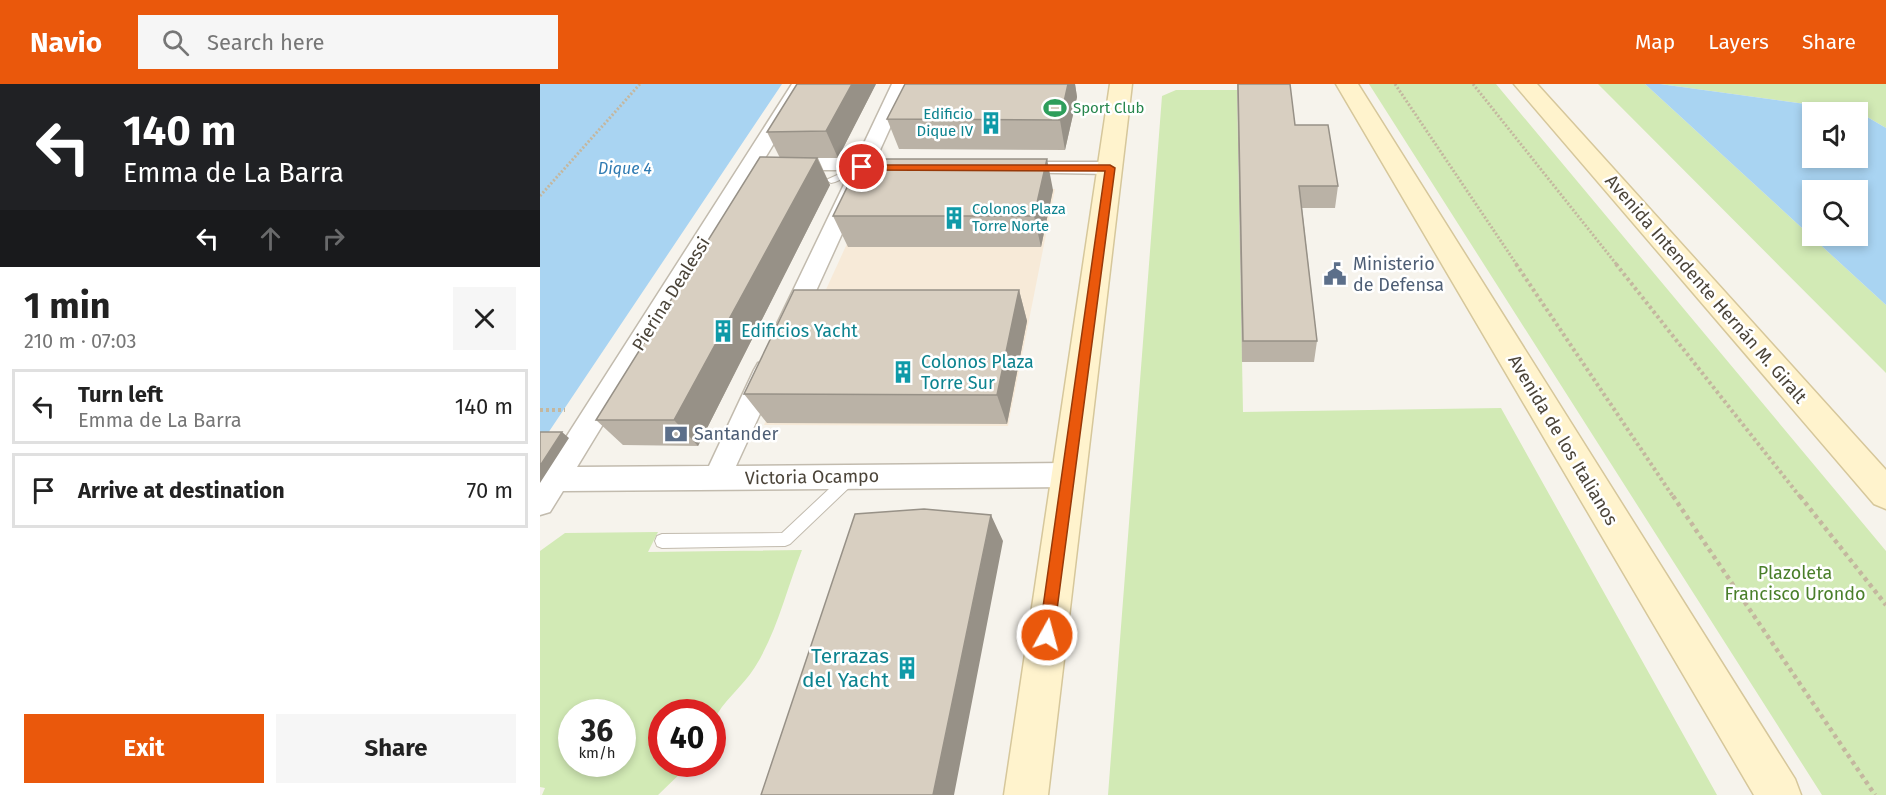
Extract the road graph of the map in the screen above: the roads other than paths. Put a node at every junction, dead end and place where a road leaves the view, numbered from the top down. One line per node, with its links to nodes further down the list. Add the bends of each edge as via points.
1 (801, 84): 9 (street, Pierina Dealessi)
2 (901, 84): 8 (street)
3 (1121, 84): 7 (main road)
4 (1347, 84): 18 (main road, Avenida de los Italianos)
5 (1525, 84): 14 (main road, Avenida Intendente Hernán M. Giralt)
6 (992, 168): 7 (street)
7 (1110, 168): 10 (main road)
8 (867, 170): 9 (street); 9 (street, via 831,180); 12 (street)
9 (759, 176): 13 (street, Pierina Dealessi)
10 (1068, 475): 11 (street, Victoria Ocampo); 17 (main road)
11 (851, 477): 12 (street, Victoria Ocampo); 16 (lane, via 784,539)
12 (717, 478): 13 (street, Victoria Ocampo)
13 (555, 479): 15 (street, Pierina Dealessi)
14 (1886, 494)
15 (540, 503)
16 (662, 541)
17 (1026, 795)
18 (1779, 795)

